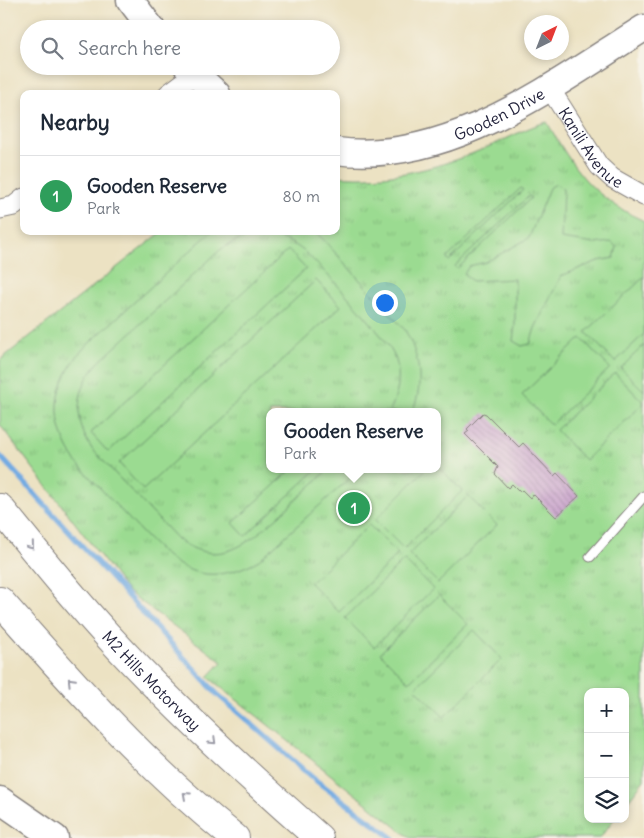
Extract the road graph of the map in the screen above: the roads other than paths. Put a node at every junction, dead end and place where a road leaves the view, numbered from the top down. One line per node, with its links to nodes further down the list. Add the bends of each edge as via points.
1 (130, 0): 2 (street)
2 (145, 20)
3 (644, 28): 6 (street, Gooden Drive)
4 (186, 75): 7 (street)
5 (196, 75): 8 (street)
6 (549, 87): 9 (street, Gooden Drive, via 492,118 441,139 383,152); 10 (street, Kanili Avenue, via 599,166 612,178)
7 (172, 90)
8 (213, 90)
9 (340, 151)
10 (644, 196)
11 (20, 201): 12 (street)
12 (0, 209)
13 (644, 496): 15 (lane)
14 (0, 508): 20 (highway, M2 Hills Motorway, one-way to 20, via 109,637 258,785)
15 (590, 557)
16 (0, 601): 19 (highway, one-way to 16, via 149,762)
17 (0, 800): 18 (street)
18 (55, 838)
19 (235, 838)
20 (319, 838)

